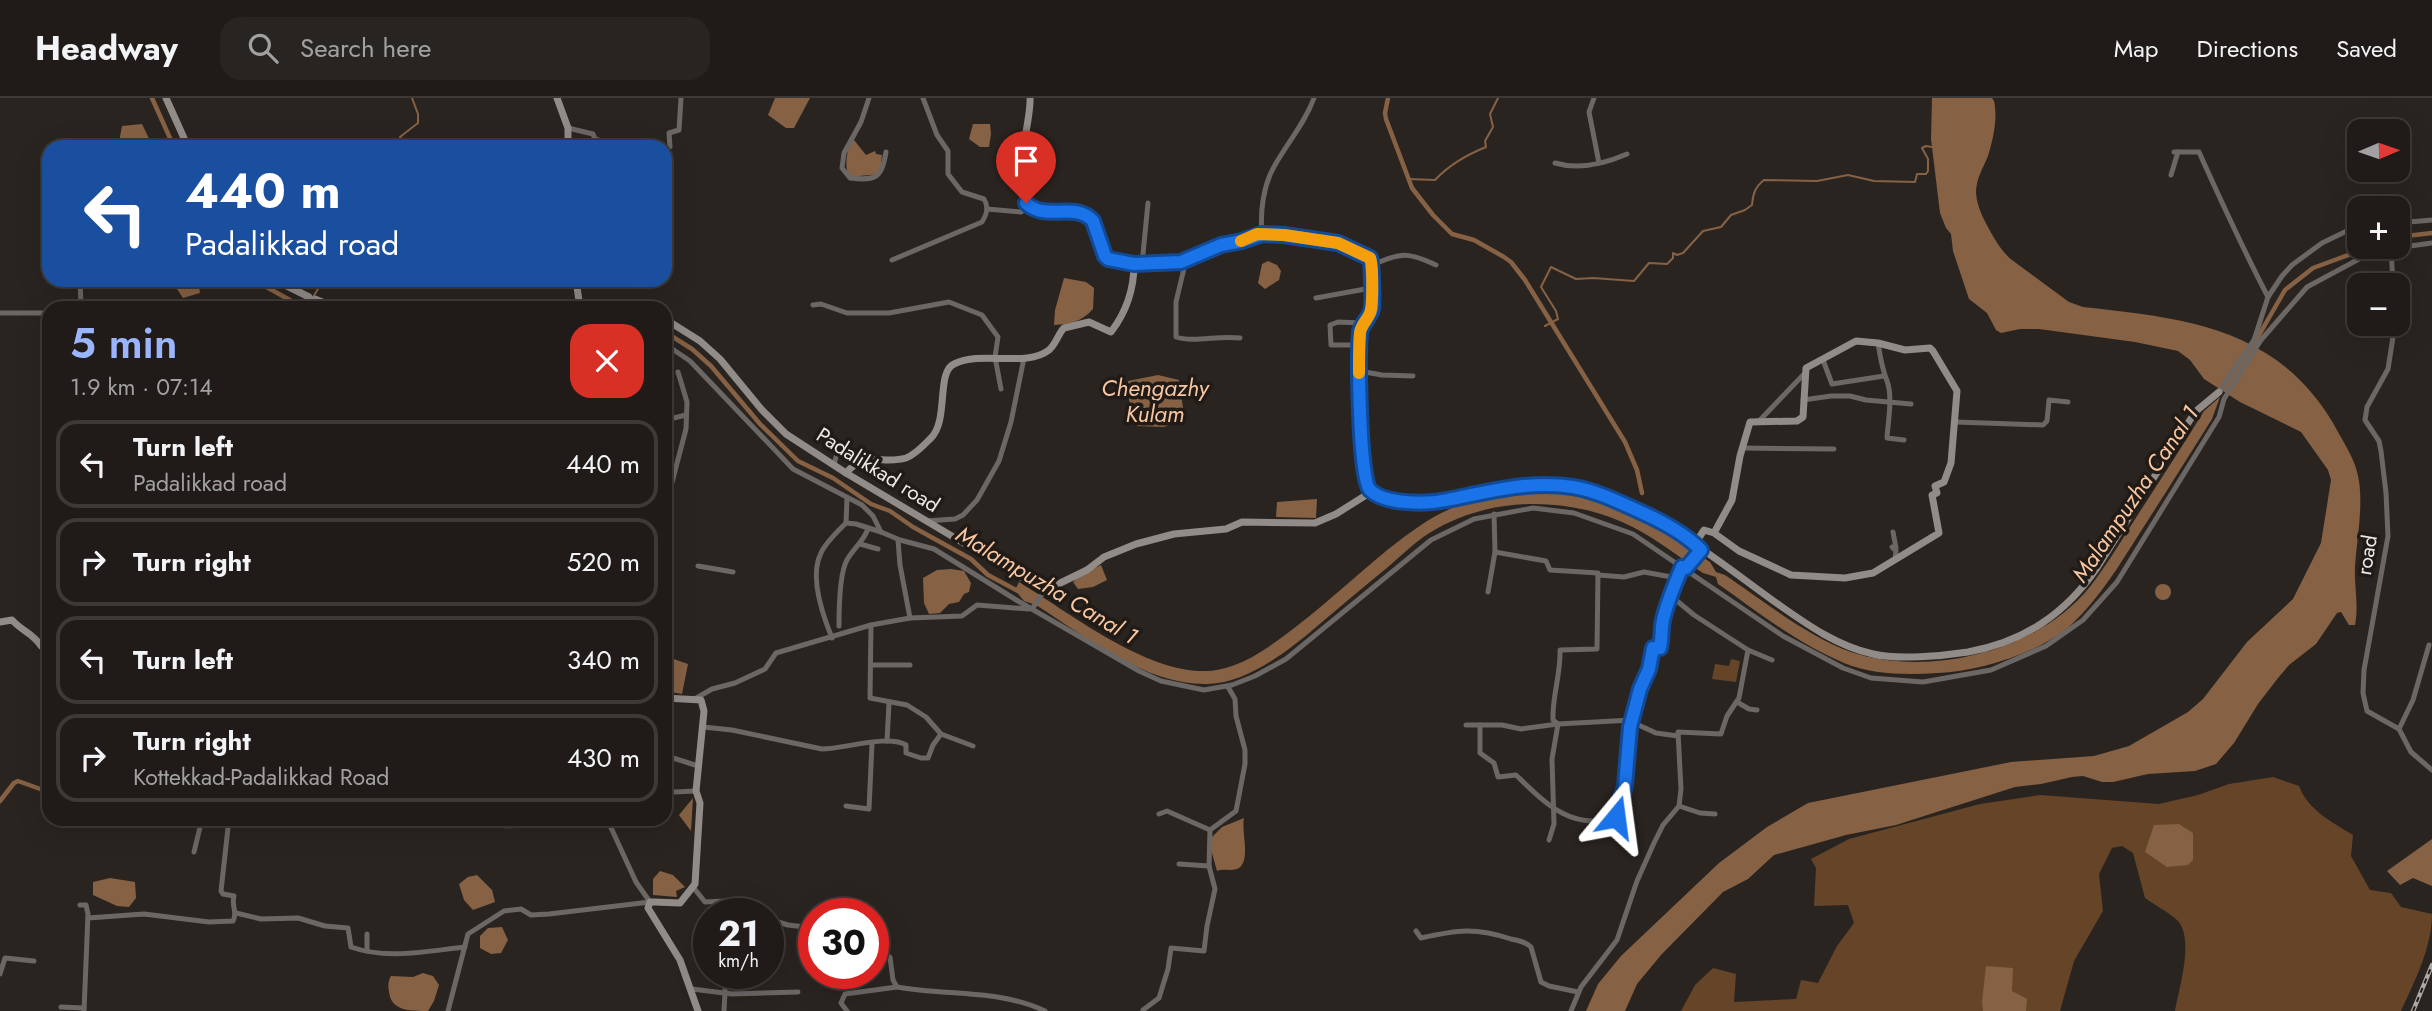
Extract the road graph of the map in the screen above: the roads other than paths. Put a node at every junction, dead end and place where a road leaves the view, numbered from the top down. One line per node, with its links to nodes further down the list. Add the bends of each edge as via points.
1 (166, 98): 10 (street)
2 (557, 98): 9 (street)
3 (681, 98): 13 (street, via 679,130 669,133)
4 (869, 98): 14 (street, via 844,153 842,168 850,178 872,178 883,170)
5 (923, 98): 20 (street, via 948,151 948,174)
6 (1030, 98): 22 (street, via 1020,187)
7 (1314, 98): 28 (street, via 1270,175 1261,209)
8 (1594, 98): 17 (street, via 1588,112)
9 (568, 128): 11 (street); 12 (street, via 593,134)
10 (185, 140)
11 (568, 140)
12 (598, 140)
13 (670, 140)
14 (886, 152)
15 (1627, 154): 17 (street)
16 (1555, 163): 17 (street, via 1569,167)
17 (1598, 163)
18 (2171, 175): 39 (street, via 2176,152 2199,152)
19 (952, 191): 20 (street)
20 (962, 192): 23 (street, via 984,199)
21 (1148, 204): 35 (street)
22 (1029, 206): 23 (street, via 1021,212); 35 (street, via 1089,217 1108,259)
23 (990, 210): 24 (street); 32 (street, via 982,222)
24 (991, 219)
25 (2432, 220): 26 (street)
26 (2410, 222)
27 (2347, 232): 39 (street, via 2308,253 2282,276)
28 (1262, 234): 33 (street); 34 (street, via 1338,243)
29 (2432, 243): 30 (street)
30 (2410, 246)
31 (2359, 259): 63 (street, via 2307,287 2261,340)
32 (892, 260)
33 (1186, 260): 35 (street); 48 (street, via 1176,302 1176,337)
34 (1372, 262): 36 (street, via 1407,254); 38 (street)
35 (1138, 264): 53 (street, via 1130,302 1113,331 1089,322 1064,328 1048,350)
36 (1436, 265)
37 (289, 287): 41 (street)
38 (1371, 288): 40 (street); 46 (street, via 1373,306)
39 (2268, 297): 63 (street, via 2254,340)
40 (1316, 298)
41 (320, 301)
42 (813, 305): 52 (street, via 847,313 889,313 949,302 982,315 998,337)
43 (0, 313): 44 (street)
44 (42, 313)
45 (672, 323): 78 (street, Padalikkad road, via 720,359 786,434)
46 (1362, 323): 50 (street); 50 (street, via 1330,325 1331,345)
47 (2393, 336): 128 (street, road, via 2388,369 2367,407 2365,420 2381,451 2388,536 2363,693 2367,711)
48 (1240, 338)
49 (1878, 343): 54 (street, via 1856,341); 59 (street); 71 (street, via 1933,351 1957,391)
50 (1360, 345): 55 (street)
51 (672, 349): 83 (street, via 690,361 793,469)
52 (996, 357): 53 (street); 61 (street); 77 (street, via 949,367 938,429 912,455)
53 (1024, 358): 85 (street, via 999,461 977,500 955,519)
54 (1823, 360): 57 (street); 60 (street, via 1832,384)
55 (1359, 371): 58 (street); 82 (street, via 1362,453)
56 (678, 372): 68 (street)
57 (1805, 373): 64 (street); 70 (street)
58 (1413, 376)
59 (1884, 376): 60 (street); 65 (street)
60 (1850, 381): 62 (street)
61 (1001, 389)
62 (1850, 396): 64 (street); 65 (street)
63 (2222, 396): 93 (street, via 2195,412 2110,548 2071,601 2031,631 1982,649 1944,656 1879,656 1858,650 1815,629); 98 (street, via 2219,417 2117,582 2083,620 2046,646 1991,670 1923,682 1871,678 1783,635)
64 (1803, 400): 70 (street, via 1803,417 1797,421)
65 (1889, 402): 67 (street); 72 (street, via 1887,438)
66 (2068, 402): 71 (street, via 2049,400 2043,425)
67 (1911, 404)
68 (686, 415): 69 (street); 76 (street)
69 (672, 418)
70 (1759, 420): 73 (street, via 1750,422)
71 (1956, 422): 96 (street, via 1951,463 1944,482 1935,486 1937,493 1932,495 1939,533)
72 (1903, 440)
73 (1742, 448): 74 (street); 90 (street, via 1731,500)
74 (1834, 449)
75 (672, 450): 76 (street)
76 (681, 453): 80 (street)
77 (870, 459): 78 (street, via 838,449); 79 (street)
78 (834, 465): 79 (street, Padalikkad road)
79 (846, 473): 85 (street, Padalikkad road)
80 (673, 482): 81 (street)
81 (672, 485)
82 (1371, 492): 93 (street, via 1423,504 1502,488 1573,487 1658,520); 102 (street, via 1315,523 1242,522 1226,529 1174,534 1136,544)
83 (847, 498): 86 (street); 88 (street, via 862,505)
84 (1494, 514): 95 (street); 98 (street, via 1533,508 1574,513 1633,534); 117 (street, via 1431,540 1286,659)
85 (926, 521): 102 (street, Padalikkad road)
86 (846, 523): 87 (street); 110 (street, via 821,553 819,565 818,602)
87 (868, 528): 88 (street); 92 (street)
88 (881, 532): 91 (street)
89 (1894, 532): 96 (street)
90 (1714, 533): 93 (street, via 1703,530); 96 (street, via 1739,551 1791,575 1845,578 1873,573)
91 (898, 540): 105 (street, via 934,550); 106 (street)
92 (860, 544): 94 (street); 109 (street, via 846,562)
93 (1698, 547): 98 (street)
94 (878, 549)
95 (1495, 552): 100 (street, via 1546,561 1550,570); 103 (street)
96 (1894, 561)
97 (698, 566): 99 (street)
98 (1684, 568): 101 (street)
99 (733, 572)
100 (1598, 575): 101 (street, via 1624,577 1644,572); 124 (street, via 1597,649 1560,650 1553,711)
101 (1677, 578): 104 (street)
102 (1044, 591): 105 (street)
103 (1488, 592)
104 (1671, 596): 113 (street); 123 (street, via 1661,645 1654,646)
105 (1032, 609): 106 (street, via 976,605 962,616); 117 (street, via 1161,681 1204,690)
106 (910, 618): 108 (street)
107 (0, 622): 112 (street, via 12,621 35,635)
108 (871, 625): 110 (street); 115 (street)
109 (839, 626)
110 (832, 638): 119 (street, via 776,653 765,669)
111 (2429, 645): 128 (street)
112 (42, 646)
113 (1748, 650): 114 (street); 120 (street)
114 (1772, 660)
115 (872, 665): 116 (street); 121 (street, via 870,698)
116 (909, 665)
117 (1228, 687): 147 (street, via 1235,699 1245,764 1236,811)
118 (672, 698): 119 (street)
119 (693, 699): 127 (street, via 701,700)
120 (1737, 702): 122 (street); 130 (street, via 1721,734 1688,731 1678,732)
121 (889, 704): 129 (street, via 906,705 926,717); 131 (street)
122 (1757, 710)
123 (1632, 720): 124 (street); 130 (street, via 1656,733); 141 (street, via 1625,786 1616,817 1582,821)
124 (1558, 724): 126 (street, via 1521,729); 141 (street, via 1552,758)
125 (1466, 725): 126 (street)
126 (1480, 725): 141 (street, via 1480,753 1494,763 1498,777 1516,775)
127 (703, 727): 132 (street, via 822,749); 135 (street)
128 (2399, 729): 136 (street, road, via 2411,752)
129 (941, 734): 131 (street, via 925,759 906,753 904,743); 133 (street)
130 (1678, 736): 140 (street)
131 (887, 741): 132 (street)
132 (872, 744): 139 (street, via 869,809)
133 (973, 746)
134 (672, 758): 135 (street)
135 (698, 766): 137 (street)
136 (2432, 770)
137 (696, 791): 138 (street); 152 (street, via 700,803)
138 (674, 792)
139 (846, 806)
140 (1679, 806): 143 (street); 169 (street, via 1654,843 1617,940)
141 (1554, 809): 148 (street)
142 (1159, 814): 147 (street, via 1167,811)
143 (1715, 814)
144 (200, 826): 149 (street)
145 (228, 826): 156 (street, via 221,891 234,896)
146 (610, 826): 154 (street)
147 (1210, 830): 151 (street)
148 (1549, 840)
149 (194, 852)
150 (1179, 864): 151 (street)
151 (1209, 866): 179 (street, via 1215,889 1204,951 1171,948 1159,998)
152 (693, 887): 153 (street); 154 (street, via 680,903)
153 (702, 898)
154 (650, 902): 160 (street, via 549,914 504,911 468,934); 166 (street, via 648,908)
155 (80, 905): 157 (street, via 86,905)
156 (236, 913): 157 (street, via 227,923 144,914); 161 (street, via 348,928 351,947)
157 (88, 918): 172 (street)
158 (1416, 931): 169 (street, via 1421,938 1481,930 1523,942 1531,947 1543,984)
159 (367, 934): 161 (street)
160 (465, 947): 161 (street, via 394,954); 173 (street)
161 (367, 951)
162 (889, 957): 165 (street)
163 (34, 961): 164 (street, via 5,958)
164 (0, 974)
165 (897, 987): 176 (street, via 845,994 841,1003); 177 (street, via 978,994 1032,1004)
166 (692, 989): 170 (street); 174 (street)
167 (725, 989): 170 (street)
168 (798, 992): 170 (street)
169 (1578, 992): 180 (street)
170 (725, 993): 175 (street)
171 (61, 1007): 172 (street)
172 (84, 1009)
173 (448, 1011)
174 (698, 1011)
175 (724, 1011)
176 (847, 1011)
177 (1045, 1011)
178 (1135, 1011): 179 (street)
179 (1144, 1011)
180 (1571, 1011)

